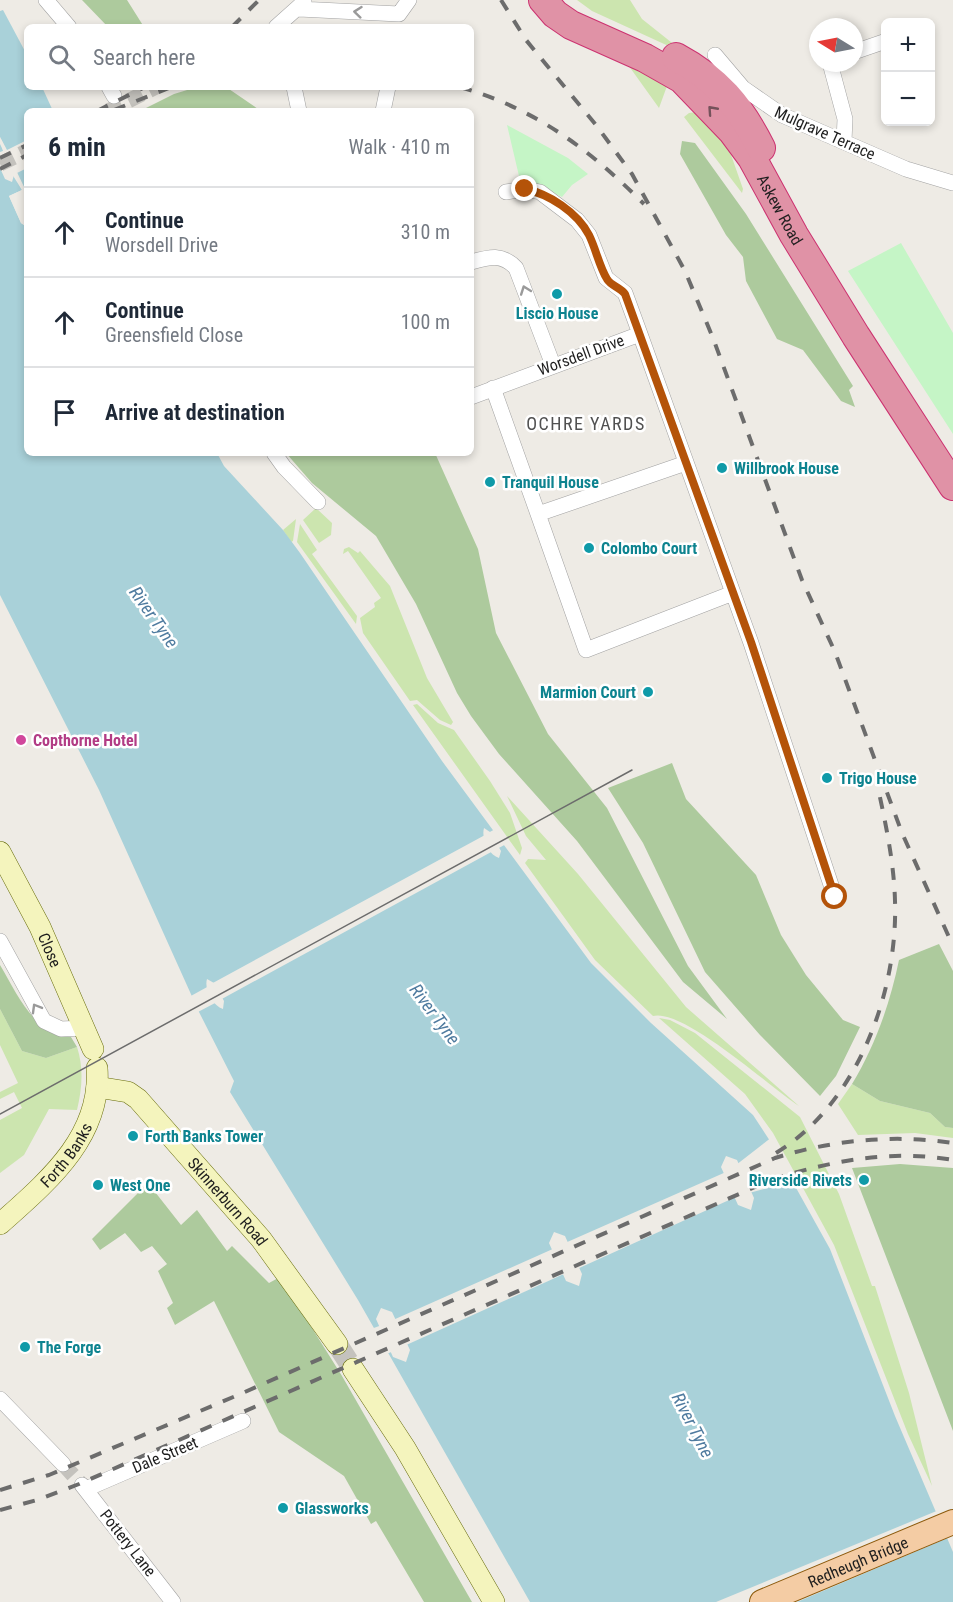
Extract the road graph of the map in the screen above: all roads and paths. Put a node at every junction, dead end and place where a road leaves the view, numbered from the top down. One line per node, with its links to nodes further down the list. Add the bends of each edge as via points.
1 (46, 0): 7 (street)
2 (409, 0): 6 (street)
3 (543, 0): 29 (highway, Askew Road, one-way to 3, via 850,326 742,143 682,79 571,25)
4 (564, 0): 28 (highway, Askew Road, via 586,19 698,69 731,98 752,130 801,230)
5 (302, 5): 6 (street, one-way to 5); 8 (street); 9 (street)
6 (400, 21)
7 (66, 24)
8 (280, 24)
9 (299, 24)
10 (881, 42): 11 (street)
11 (863, 49)
12 (715, 54): 18 (street, Mulgrave Terrace, via 752,96 782,115)
13 (832, 72): 18 (street, via 845,119)
14 (295, 90): 16 (street)
15 (387, 90): 17 (street)
16 (298, 108)
17 (384, 108)
18 (844, 141): 19 (street, Mulgrave Terrace, via 906,169)
19 (953, 183)
20 (506, 192): 22 (street, via 540,192 577,220 589,235 606,278 625,294)
21 (474, 261): 23 (street, one-way to 21, via 516,268 503,257)
22 (640, 334): 23 (street, Worsdell Drive); 27 (street, Worsdell Drive)
23 (553, 364): 24 (street, Worsdell Drive)
24 (493, 388): 25 (street, Worsdell Drive); 31 (street)
25 (474, 396)
26 (276, 456): 30 (street)
27 (686, 463): 31 (street); 32 (street, Worsdell Drive)
28 (953, 472)
29 (953, 486)
30 (318, 502)
31 (538, 514): 32 (street, via 586,650)
32 (733, 593): 34 (street, Worsdell Drive)
33 (0, 852): 36 (street, Close, via 40,927)
34 (835, 897)
35 (0, 941): 36 (street, one-way to 35, via 61,1029 44,1021)
36 (85, 1028): 37 (street, Close)
37 (96, 1068): 38 (street, Forth Banks, via 90,1124 62,1166); 39 (street, Skinnerburn Road, via 138,1099 261,1239)
38 (0, 1224)
39 (337, 1344)
40 (353, 1369): 47 (street, via 405,1448)
41 (0, 1399): 43 (street)
42 (243, 1421): 44 (street, Dale Street)
43 (63, 1464)
44 (84, 1487): 46 (street, Pottery Lane)
45 (953, 1522): 48 (main road, Redheugh Bridge)
46 (173, 1602)
47 (494, 1602)
48 (762, 1602)

